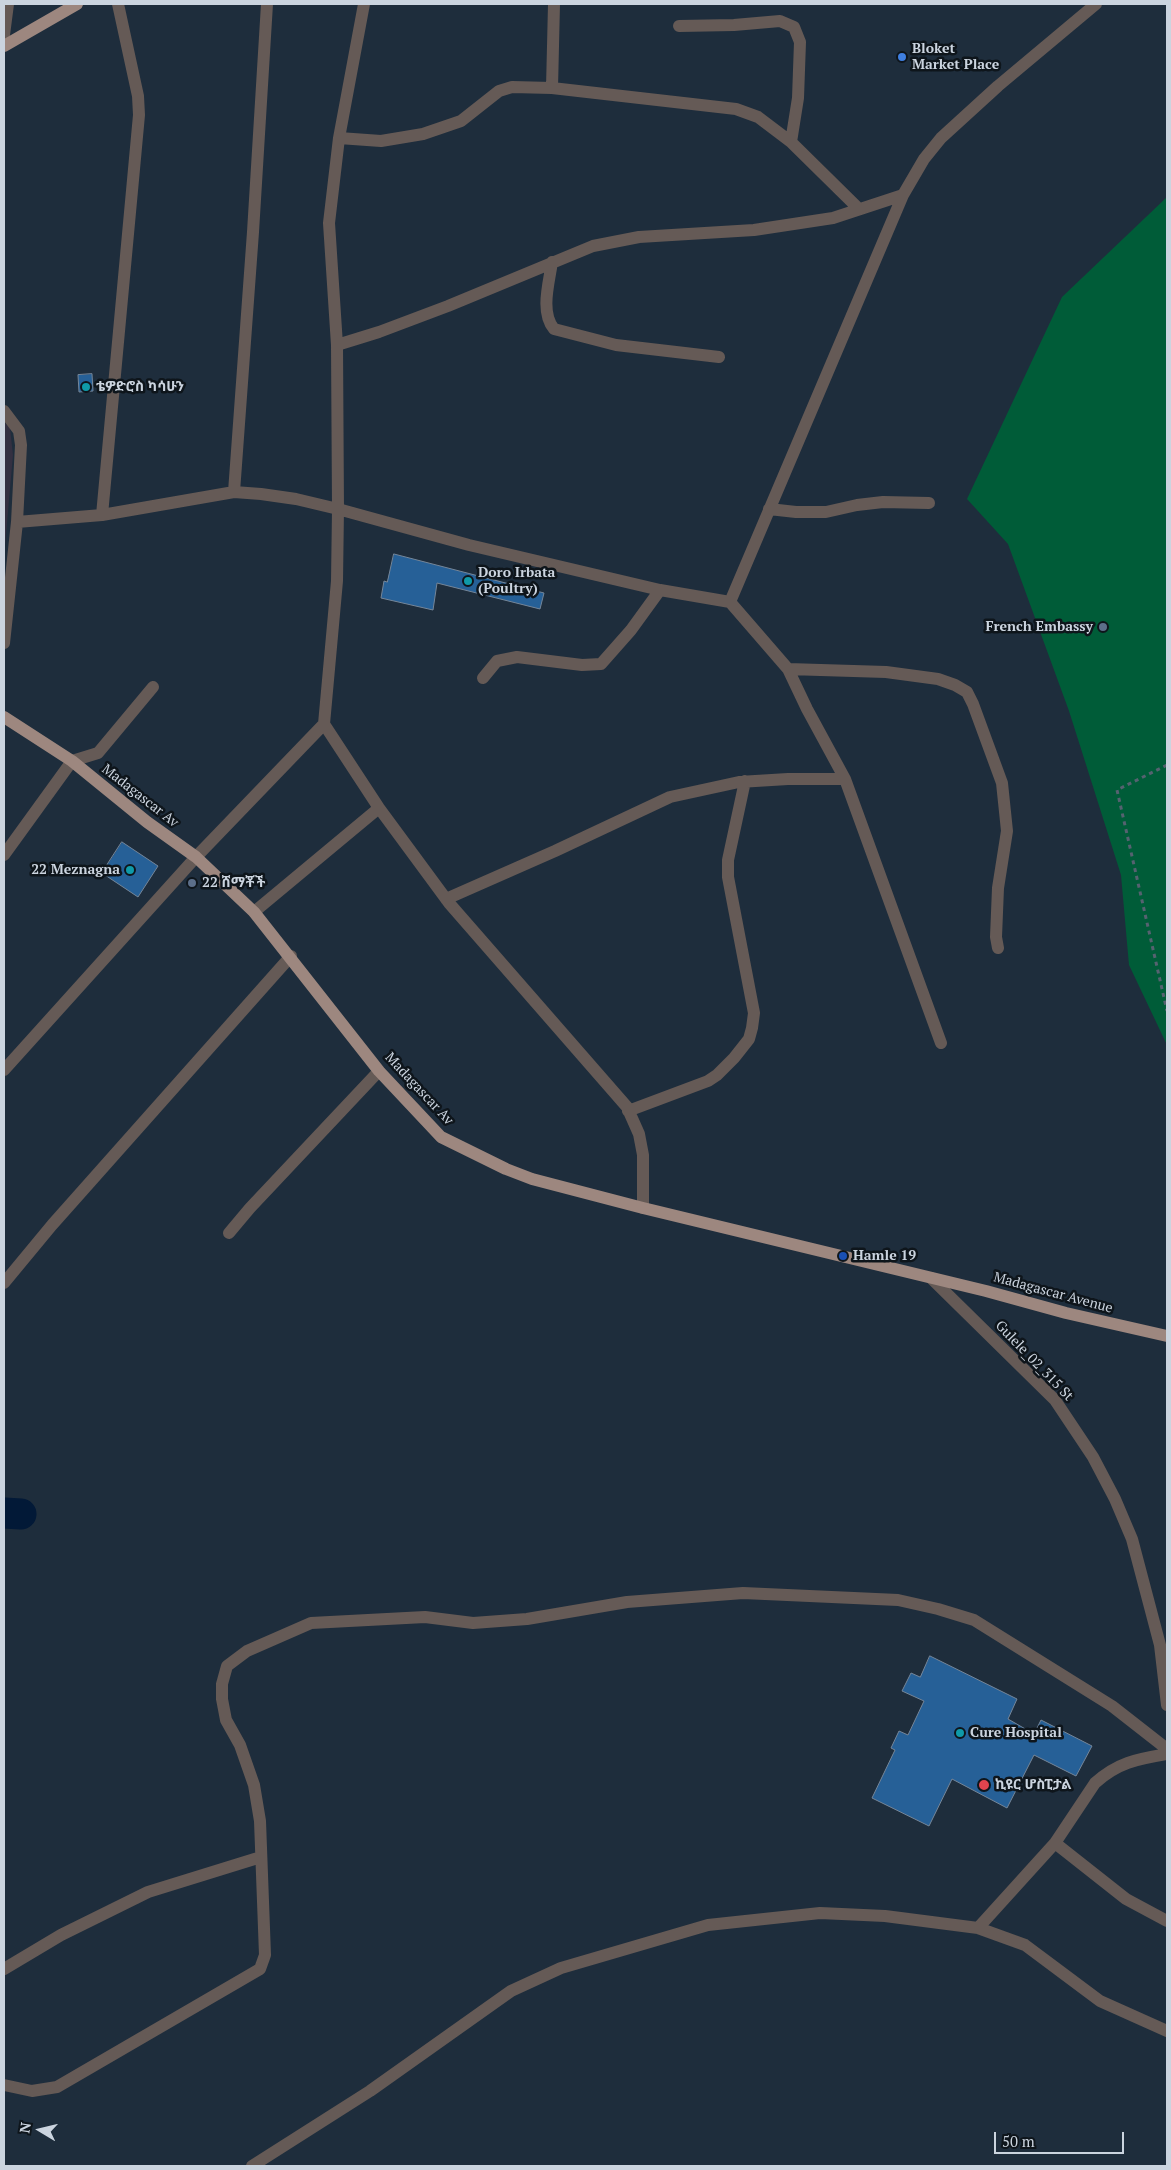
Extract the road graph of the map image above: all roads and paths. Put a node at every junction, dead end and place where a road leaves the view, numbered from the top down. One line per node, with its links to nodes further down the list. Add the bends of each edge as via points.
1 (8, 4): 9 (street)
2 (77, 4): 10 (main road)
3 (118, 4): 24 (street, via 139,114)
4 (267, 4): 20 (street)
5 (364, 4): 12 (street)
6 (554, 4): 11 (street)
7 (1096, 4): 14 (street, via 941,138)
8 (679, 26): 13 (street, via 780,21 794,27 800,42 798,98)
9 (4, 35)
10 (4, 46)
11 (552, 88): 12 (street, via 506,88 461,122 423,134 381,141); 13 (street, via 736,109 758,117)
12 (339, 138): 17 (street, via 329,223)
13 (791, 142): 15 (street)
14 (903, 195): 15 (street); 23 (street)
15 (859, 209): 16 (street, via 833,218 754,230 639,237 593,246)
16 (552, 262): 17 (street, via 448,306); 18 (street, via 546,313 554,329 616,345)
17 (337, 345): 22 (street)
18 (719, 357)
19 (4, 411): 25 (street, via 19,431 21,445)
20 (234, 492): 22 (street, via 296,499); 24 (street)
21 (930, 504): 23 (street, via 883,502 826,512)
22 (338, 509): 26 (street, via 469,545); 33 (street, via 337,581)
23 (769, 509): 27 (street)
24 (102, 516): 25 (street)
25 (17, 522): 28 (street)
26 (660, 590): 27 (street); 30 (street, via 601,664 582,666 517,657 497,661)
27 (730, 602): 29 (street)
28 (4, 643)
29 (788, 669): 36 (street); 43 (street, via 886,672 938,680 967,692 1002,783 1007,831 998,888)
30 (483, 678)
31 (153, 687): 34 (street, via 98,753)
32 (4, 717): 34 (main road, Madagascar Av)
33 (324, 724): 38 (street); 40 (street)
34 (72, 761): 39 (street); 40 (main road, Madagascar Av)
35 (1167, 765): 45 (path, via 1117,790)
36 (845, 779): 37 (street); 46 (street)
37 (745, 781): 41 (street, via 670,797); 49 (street, via 728,860 728,878 754,1014 749,1039 734,1058 708,1081)
38 (379, 808): 41 (street); 42 (street)
39 (4, 855)
40 (196, 857): 42 (main road, Madagascar Av); 47 (street)
41 (446, 899): 49 (street)
42 (254, 912): 44 (main road, Madagascar Av)
43 (998, 948)
44 (291, 956): 48 (main road, Madagascar Av); 53 (street, via 52,1224)
45 (1167, 1011)
46 (942, 1043)
47 (4, 1070)
48 (379, 1071): 50 (main road, Madagascar Av, via 442,1137 532,1179); 51 (street)
49 (628, 1111): 50 (street, via 639,1134 643,1155)
50 (643, 1208): 52 (main road, Madagascar Av)
51 (229, 1233)
52 (932, 1278): 54 (main road, Madagascar Avenue); 55 (street, Gulele_02_315 St, via 1055,1400 1093,1457 1132,1539 1160,1645)
53 (4, 1284)
54 (1167, 1336)
55 (1167, 1705)
56 (1167, 1749): 59 (street, via 1112,1706 974,1620 898,1600 743,1593 627,1602 527,1619 473,1623 424,1617 311,1623 247,1651 226,1666 222,1684 226,1720 240,1745 254,1785)
57 (1167, 1754): 58 (street, via 1132,1759 1102,1776)
58 (1055, 1844): 60 (street, via 1126,1899); 61 (street)
59 (261, 1857): 62 (street, via 148,1892 61,1935); 64 (street, via 266,1955 260,1969 57,2087 32,2091)
60 (1167, 1921)
61 (978, 1928): 63 (street, via 1025,1945 1100,2001); 65 (street, via 885,1916 820,1913 708,1924 561,1968 511,1991 370,2091)
62 (4, 1969)
63 (1167, 2031)
64 (4, 2085)
65 (252, 2166)

